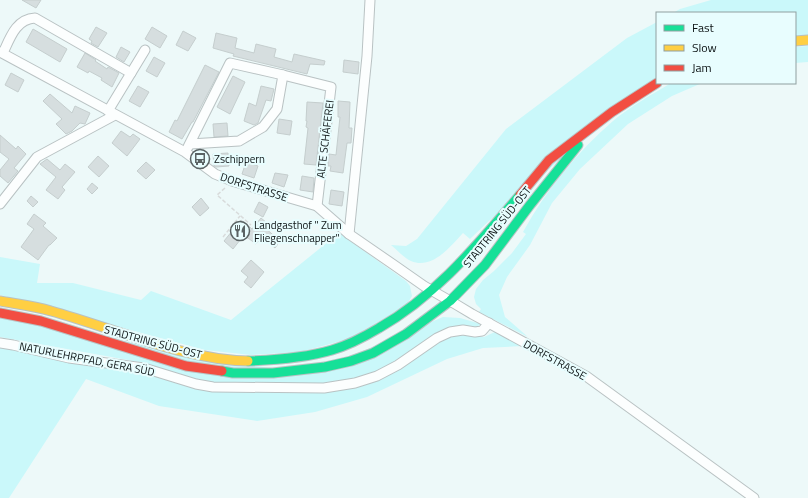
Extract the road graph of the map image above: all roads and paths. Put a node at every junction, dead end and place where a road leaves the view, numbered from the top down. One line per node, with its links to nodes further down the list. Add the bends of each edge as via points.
1 (370, 0): 17 (street, via 367,56)
2 (808, 40): 3 (main road)
3 (796, 41)
4 (145, 50): 6 (street)
5 (1, 53): 6 (street, DORFSTRASSE, via 18,26 27,19 36,18); 9 (street, DORFSTRASSE)
6 (131, 73): 9 (street)
7 (283, 75): 11 (street, via 277,109 264,127 239,141); 11 (street, via 230,63); 14 (street, ALTE SCHÄFEREI, via 331,87)
8 (656, 84): 10 (main road, STADTRING SÜD-OST)
9 (112, 113): 11 (street, DORFSTRASSE); 13 (street, via 38,157)
10 (588, 131): 19 (main road, STADTRING SÜD-OST, via 549,160 485,236); 21 (main road, STADTRING SÜD-OST, via 485,265)
11 (187, 148): 12 (street, DORFSTRASSE, via 215,174)
12 (232, 181): 14 (street, DORFSTRASSE); 15 (path, via 217,195)
13 (0, 204)
14 (317, 206): 17 (street, DORFSTRASSE)
15 (240, 216): 16 (path); 18 (path)
16 (251, 225)
17 (349, 234): 19 (street, DORFSTRASSE)
18 (223, 236)
19 (432, 291): 20 (main road, STADTRING SÜD-OST, via 400,316 357,341 308,356 246,361 211,358 49,310); 21 (street, DORFSTRASSE)
20 (0, 301)
21 (450, 301): 22 (main road, STADTRING SÜD-OST, via 406,334 373,353 325,367 273,373 233,373 186,366 41,321); 23 (street, DORFSTRASSE)
22 (0, 313)
23 (489, 323): 24 (street, NATURLEHRPFAD, GERA SÜD, via 482,331 450,332 437,338 378,376 324,388 213,387 144,368 69,358); 25 (street, DORFSTRASSE, via 586,376)
24 (0, 343)
25 (754, 498)

